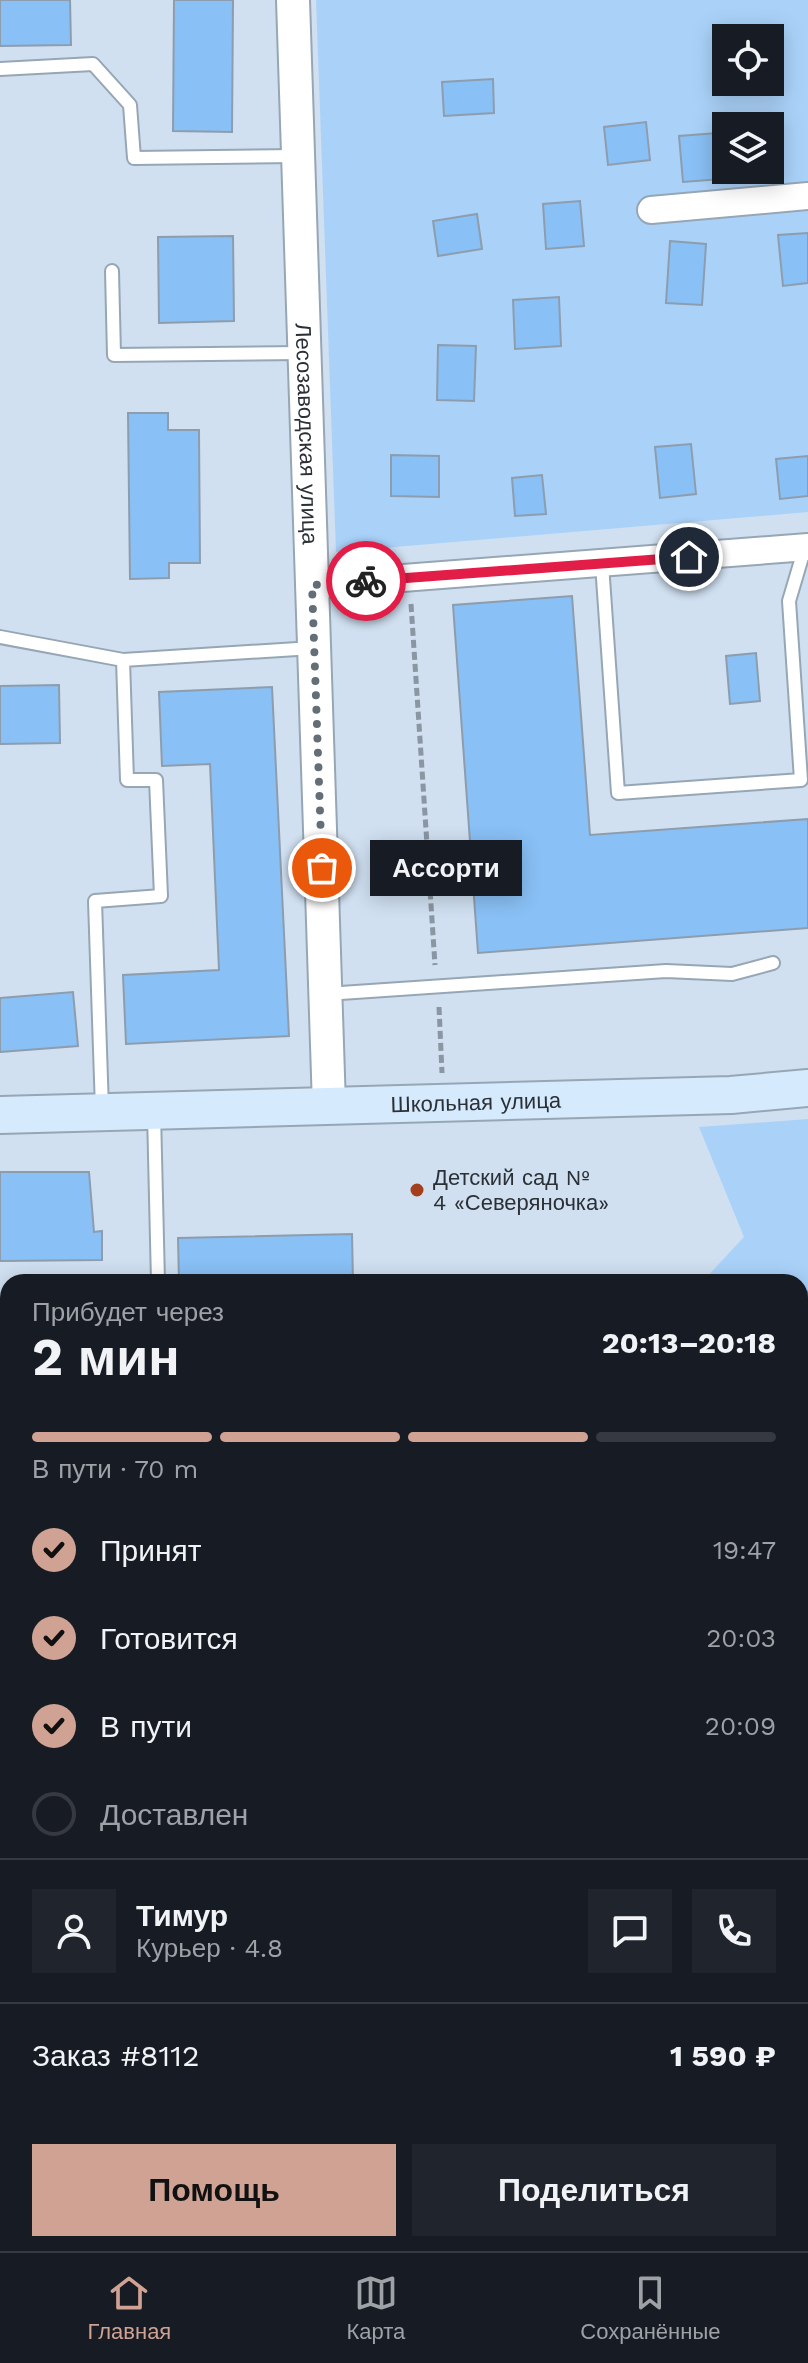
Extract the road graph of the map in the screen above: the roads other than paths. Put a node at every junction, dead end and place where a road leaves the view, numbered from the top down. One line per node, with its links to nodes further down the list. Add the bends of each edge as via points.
1 (293, 0): 3 (street, Лесозаводская улица)
2 (0, 69): 3 (lane, via 93,64 130,105 134,158)
3 (301, 156): 7 (street, Лесозаводская улица)
4 (808, 196): 5 (street)
5 (651, 210)
6 (112, 271): 7 (lane, via 114,355)
7 (306, 353): 10 (street, Лесозаводская улица)
8 (806, 547): 9 (street); 9 (lane, via 789,601 801,780 618,793)
9 (602, 564): 10 (street)
10 (312, 585): 12 (street, Лесозаводская улица)
11 (0, 637): 13 (lane)
12 (315, 648): 13 (lane); 15 (street, Лесозаводская улица)
13 (123, 660): 19 (lane, via 127,780 156,780 161,896 95,901)
14 (773, 963): 15 (lane, via 732,974 666,971)
15 (325, 994): 17 (street, Лесозаводская улица)
16 (808, 1088): 17 (main road, Школьная улица, via 731,1095)
17 (329, 1106): 18 (main road, Школьная улица)
18 (154, 1111): 19 (main road, Школьная улица); 21 (lane)
19 (102, 1112): 20 (main road, Школьная улица)
20 (0, 1115)
21 (158, 1274)

